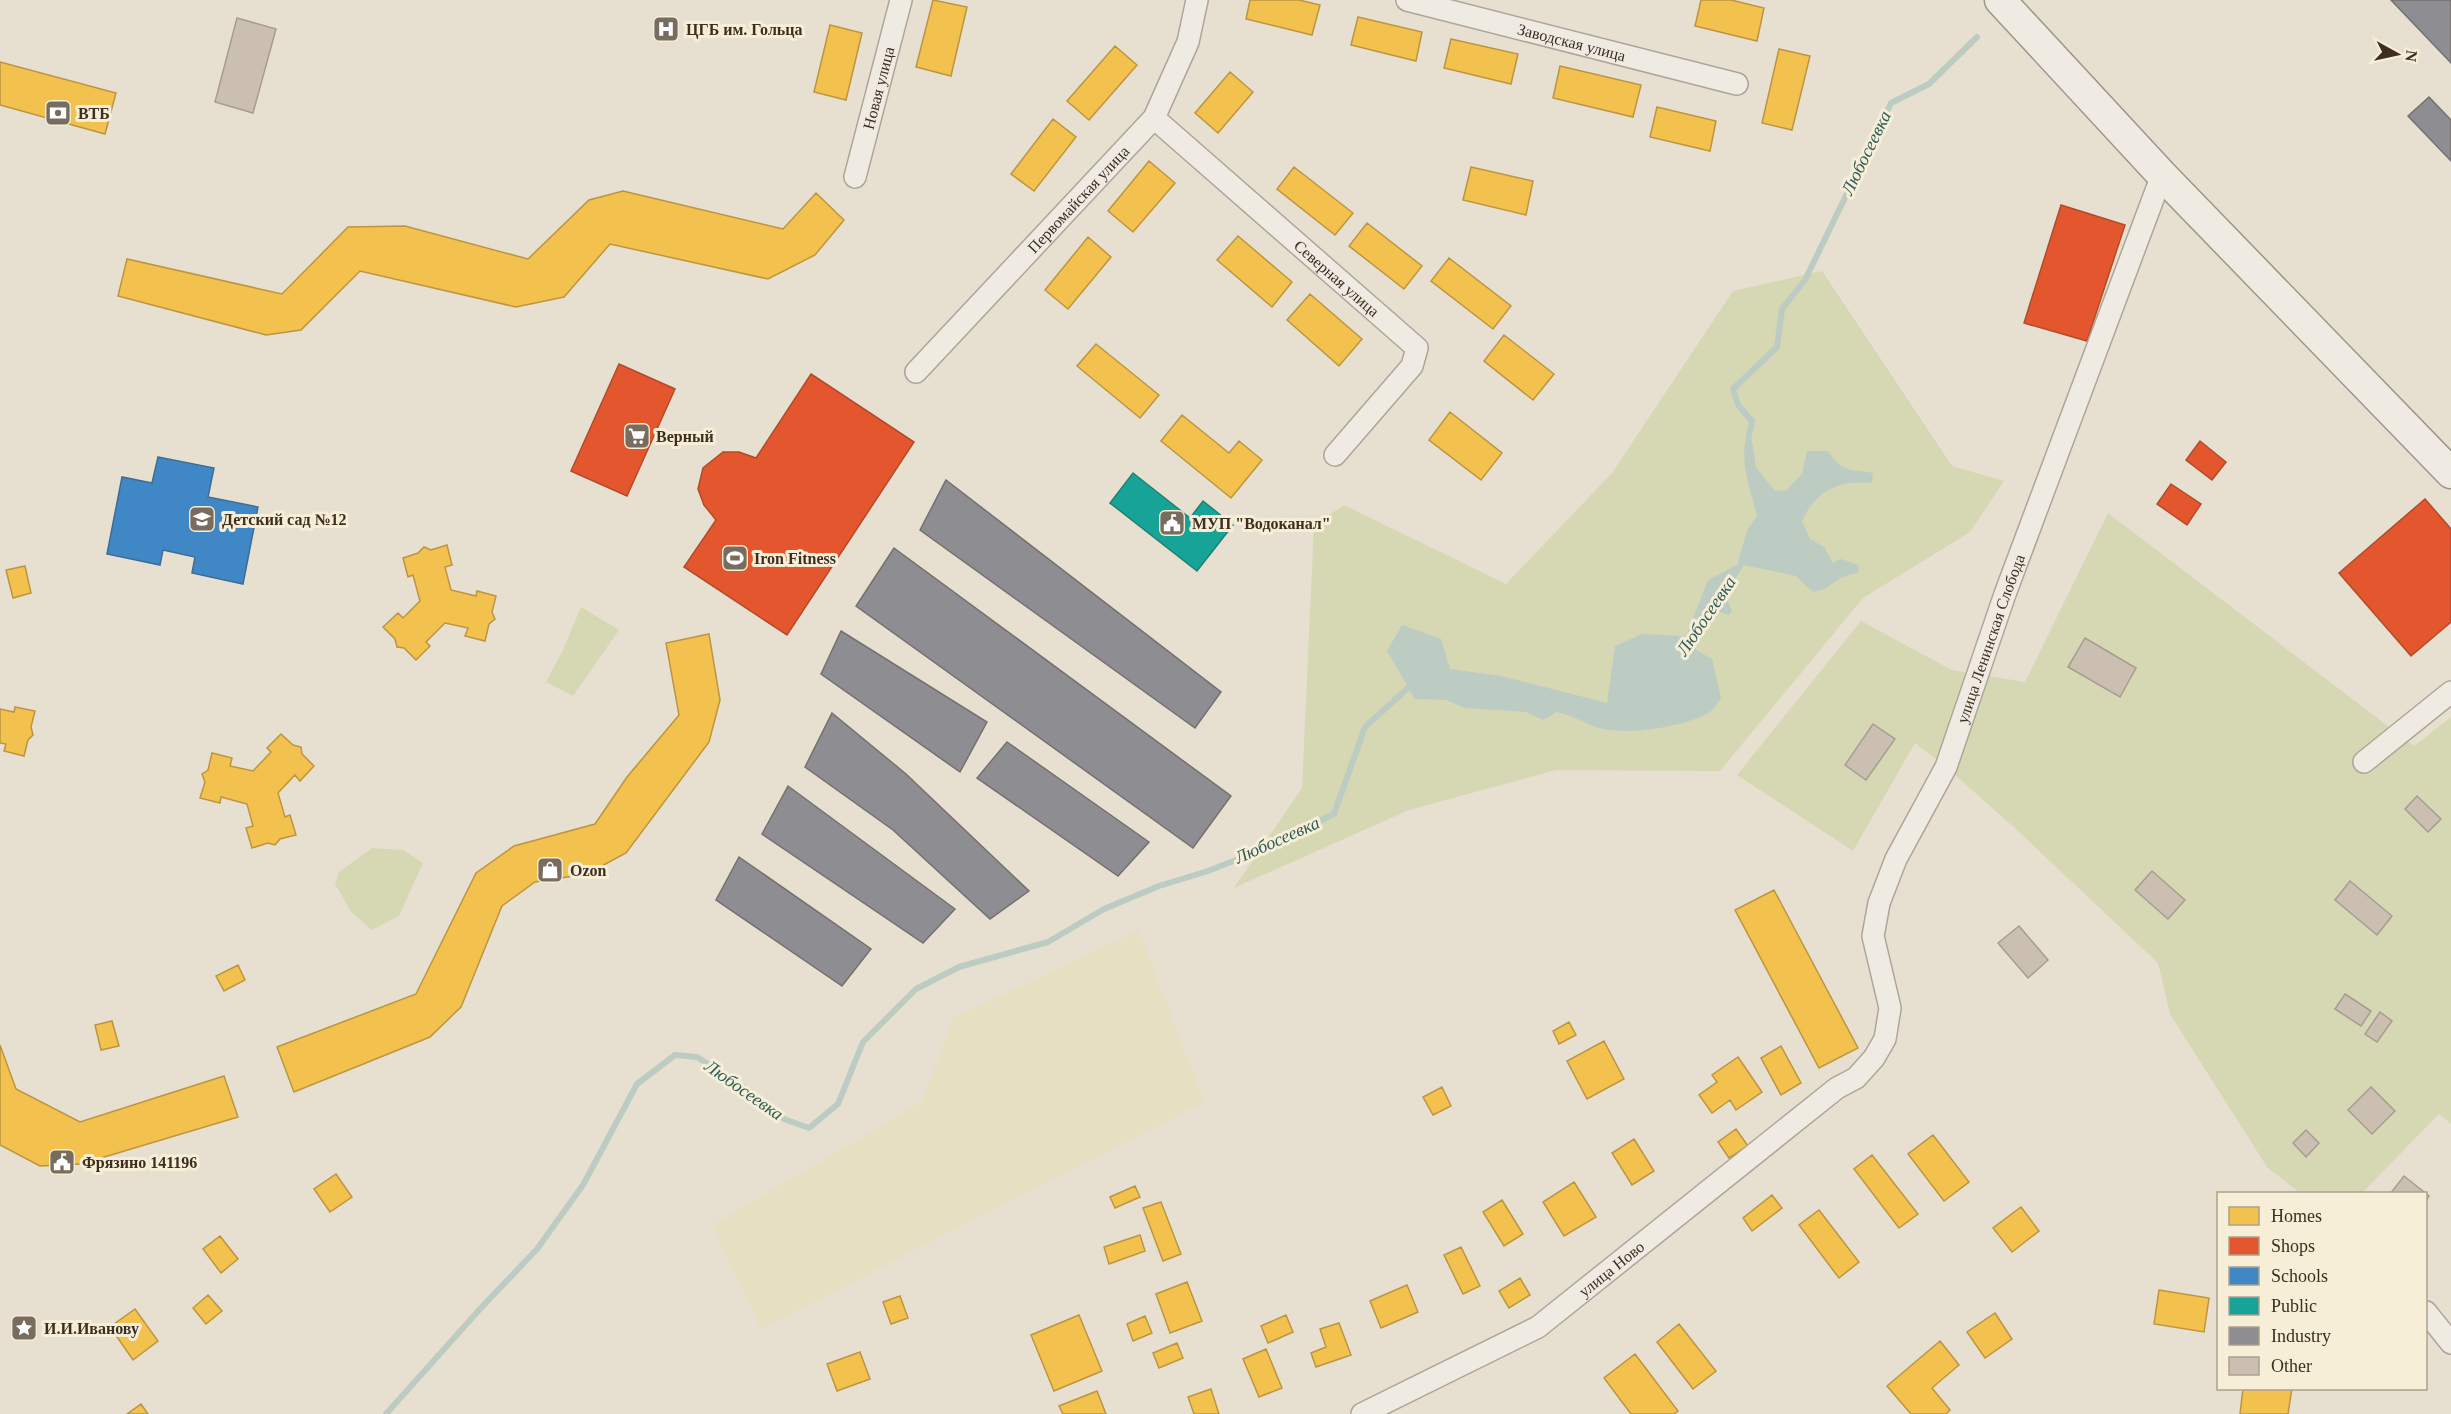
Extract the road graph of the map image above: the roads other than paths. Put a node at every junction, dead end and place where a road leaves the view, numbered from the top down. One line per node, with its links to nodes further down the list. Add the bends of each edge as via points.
1 (901, 0): 8 (street, Новая улица)
2 (1197, 0): 6 (street, Первомайская улица, via 1188,42)
3 (1407, 0): 5 (street, Заводская улица)
4 (2000, 0): 7 (street)
5 (1737, 84)
6 (1154, 118): 9 (street, Первомайская улица); 10 (street, Северная улица, via 1417,348 1412,366)
7 (2162, 175): 11 (street); 14 (street, улица Ленинская Слобода, via 2006,594 1946,768 1896,860 1879,903 1873,936 1890,1008 1885,1039 1856,1078)
8 (855, 177)
9 (916, 372)
10 (1335, 455)
11 (2451, 473)
12 (2451, 692): 13 (street)
13 (2364, 762)
14 (1837, 1088): 17 (street, улица Ново, via 1538,1327)
15 (2427, 1313): 16 (street)
16 (2451, 1343)
17 (1362, 1414)

